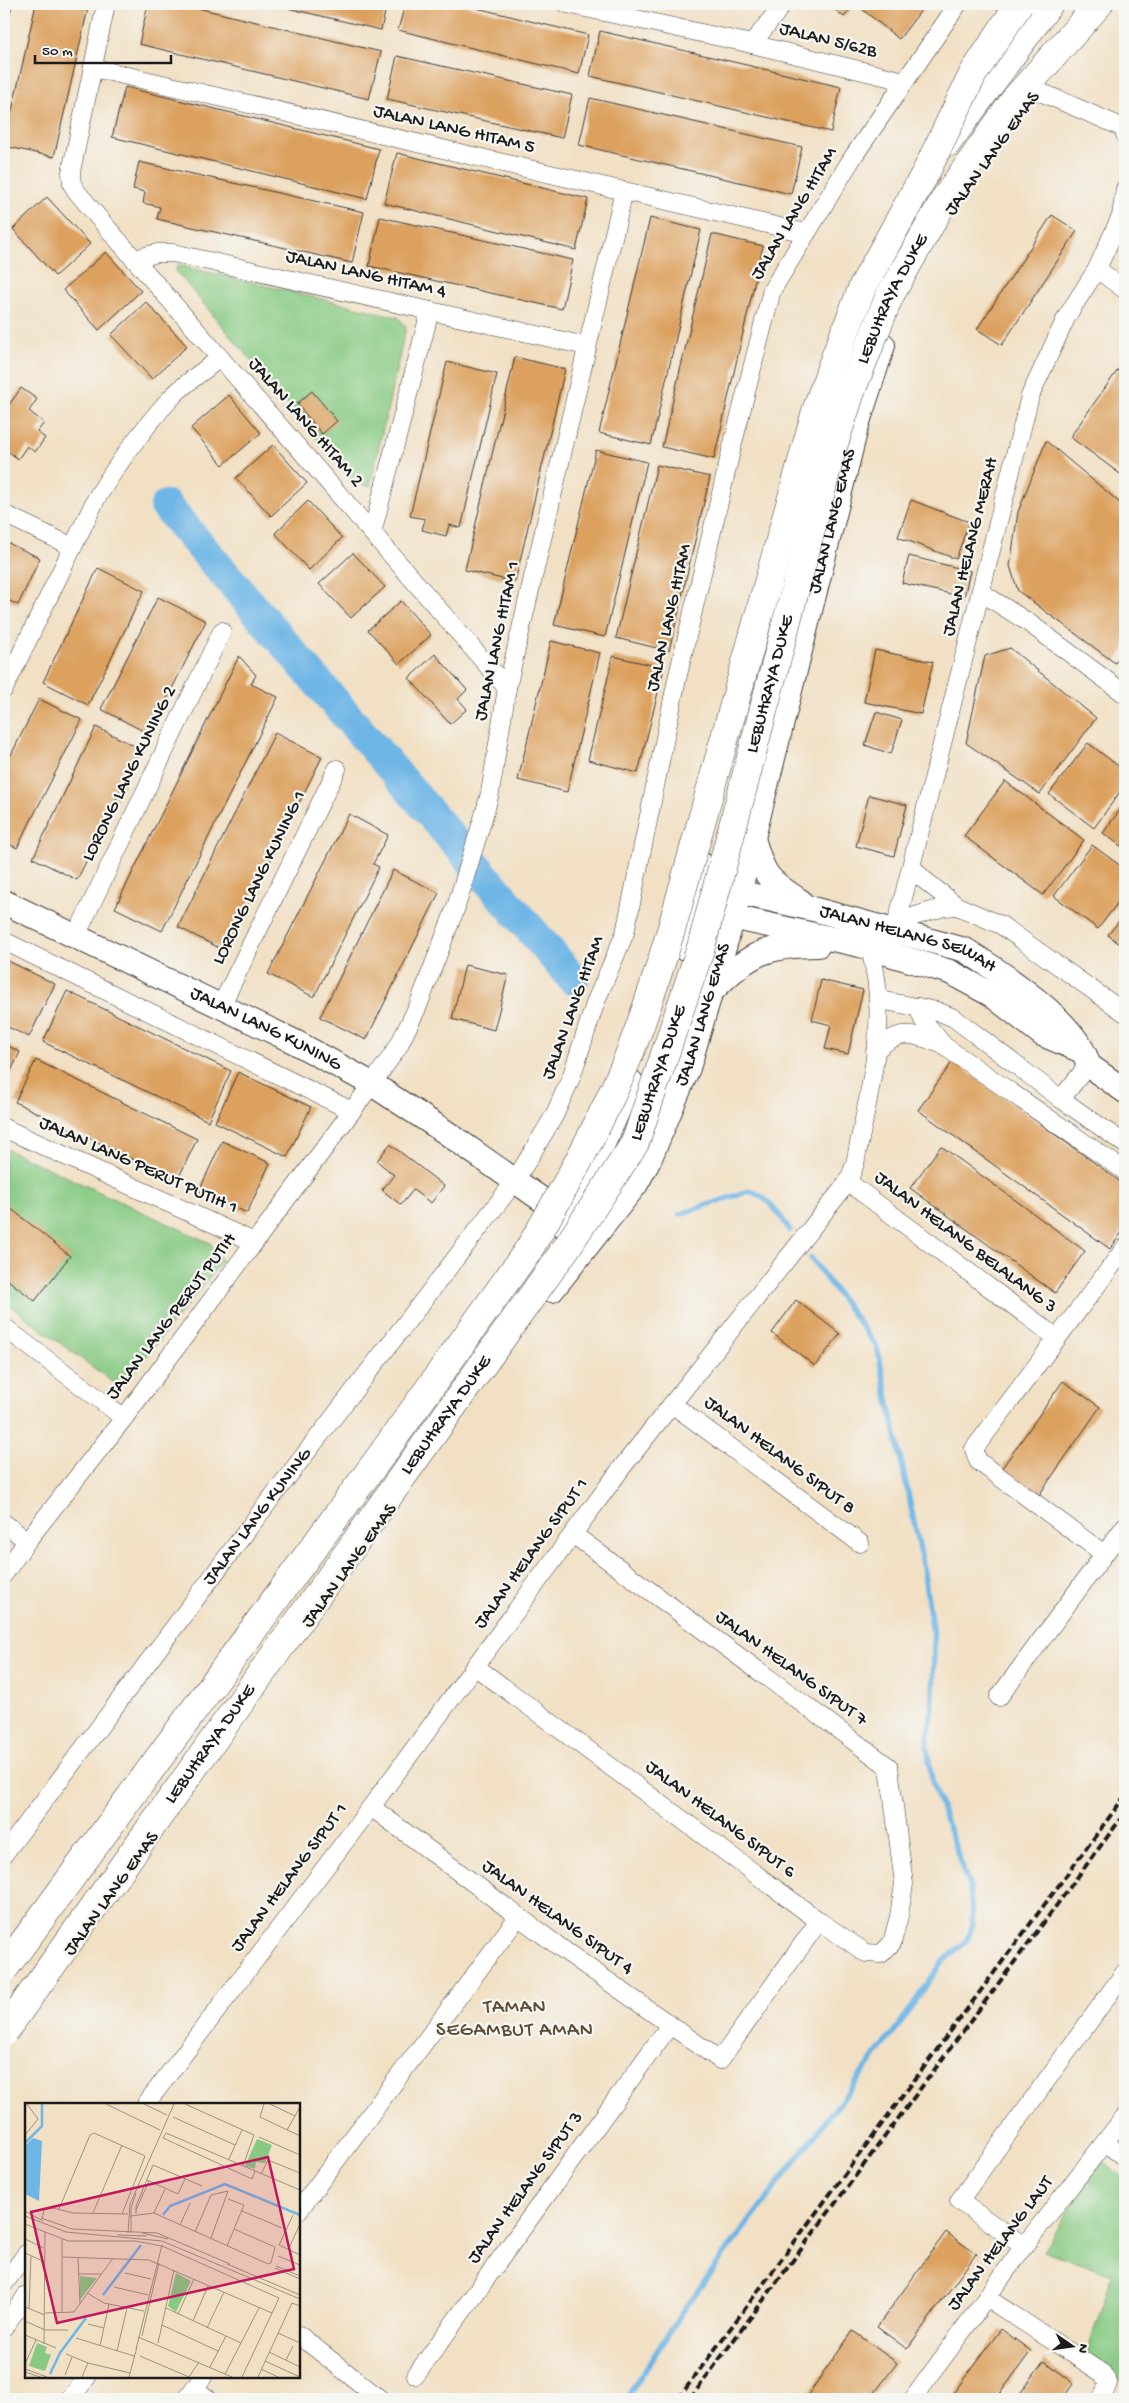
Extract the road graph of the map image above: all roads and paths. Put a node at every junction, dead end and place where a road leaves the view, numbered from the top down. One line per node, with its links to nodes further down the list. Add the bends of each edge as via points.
1 (106, 4): 12 (street)
2 (567, 4): 10 (street, JALAN 5/62B)
3 (782, 4): 11 (street)
4 (958, 4): 13 (street, JALAN LANG HITAM)
5 (1019, 4): 16 (highway, bridge, via 973,74)
6 (1036, 4): 37 (main road, JALAN LANG EMAS, via 930,147 851,292 824,357 801,425 759,593 714,788)
7 (1049, 4): 16 (highway, LEBUHRAYA DUKE, bridge)
8 (1084, 4): 14 (highway, LEBUHRAYA DUKE)
9 (1100, 4): 14 (highway)
10 (626, 10): 11 (street, JALAN 5/62B)
11 (752, 44): 13 (street, JALAN 5/62B)
12 (93, 68): 18 (street, JALAN LANG HITAM 5); 20 (street, JALAN LANG HITAM 2, via 71,172 72,184)
13 (904, 81): 19 (street, JALAN LANG HITAM)
14 (1027, 94): 15 (street, via 1124,128); 35 (main road, JALAN LANG EMAS, via 932,240 904,293 878,358 856,428); 91 (highway, LEBUHRAYA DUKE, bridge, via 946,197 890,295 852,389 832,450 701,946 635,1143 559,1258)
15 (1125, 135)
16 (926, 172): 88 (highway, LEBUHRAYA DUKE, bridge, via 863,286 819,402 659,971 624,1067 593,1134 529,1249)
17 (1125, 189): 21 (street, JALAN HELANG MERAH, via 1121,216)
18 (624, 191): 19 (street, JALAN LANG HITAM 5); 24 (street, JALAN LANG HITAM 1)
19 (806, 233): 64 (street, JALAN LANG HITAM, via 772,290 760,336 677,679 625,933 596,1001 563,1098)
20 (135, 259): 23 (street, JALAN LANG HITAM 4, via 157,252 173,253); 25 (street, JALAN LANG HITAM 2)
21 (1097, 269): 22 (street); 29 (street, JALAN HELANG MERAH, via 1067,316 1030,396)
22 (1125, 290)
23 (430, 311): 24 (street, JALAN LANG HITAM 4); 27 (street)
24 (586, 346): 31 (street, JALAN LANG HITAM 1)
25 (220, 358): 27 (street, JALAN LANG HITAM 2); 28 (street, via 173,396 135,440 96,499)
26 (4, 514): 28 (street)
27 (372, 533): 31 (street, JALAN LANG HITAM 2)
28 (73, 547): 32 (street)
29 (982, 593): 33 (street, via 1029,623); 36 (street, JALAN HELANG MERAH)
30 (222, 631): 45 (street, LORONG LANG KUNING 2)
31 (507, 688): 56 (street, JALAN LANG HITAM 1, via 490,793 460,894 412,1020)
32 (4, 689)
33 (1125, 694)
34 (337, 769): 50 (street, LORONG LANG KUNING 1)
35 (753, 838): 38 (main road, JALAN LANG EMAS); 42 (main road, via 760,865 767,877)
36 (912, 867): 40 (street); 44 (street, JALAN HELANG MERAH)
37 (698, 884): 38 (main road, JALAN HELANG SEWAH); 41 (main road, JALAN LANG EMAS)
38 (739, 893): 42 (main road, JALAN HELANG SEWAH); 43 (main road, JALAN LANG EMAS)
39 (4, 902): 45 (main road, JALAN LANG KUNING)
40 (957, 906): 44 (street, via 944,907); 52 (street, via 1001,925)
41 (692, 908): 43 (main road, JALAN HELANG SEWAH); 66 (main road, JALAN LANG EMAS, via 663,998 616,1119)
42 (813, 909): 44 (main road, JALAN HELANG SEWAH)
43 (733, 917): 47 (main road, JALAN HELANG SEWAH); 48 (main road, JALAN LANG EMAS)
44 (897, 926): 55 (main road, JALAN HELANG SEWAH, via 965,950 984,962 1053,1014)
45 (76, 936): 50 (main road, JALAN LANG KUNING)
46 (4, 941): 59 (street)
47 (865, 947): 48 (main road, via 794,945 763,951 732,971); 49 (street, JALAN HELANG SIPUT 1, via 877,972); 55 (main road, JALAN HELANG SEWAH, via 950,972 992,995 1042,1034)
48 (712, 990): 60 (main road, JALAN LANG EMAS, via 688,1068)
49 (880, 1000): 51 (street); 54 (street, JALAN HELANG SIPUT 1)
50 (221, 1006): 56 (main road, JALAN LANG KUNING)
51 (918, 1008): 53 (street, via 923,1020); 58 (street, via 954,1018)
52 (1125, 1013)
53 (944, 1046): 54 (street, via 916,1035 899,1034); 63 (street)
54 (875, 1051): 65 (street, JALAN HELANG SIPUT 1, via 855,1164)
55 (1087, 1059): 57 (main road, JALAN HELANG SEWAH); 58 (street)
56 (372, 1084): 59 (street, JALAN LANG PERUT PUTIH); 64 (main road, JALAN LANG KUNING)
57 (1125, 1091)
58 (1061, 1099): 62 (street)
59 (352, 1111): 67 (street, JALAN LANG PERUT PUTIH)
60 (668, 1112): 66 (main road, via 602,1210 586,1222); 92 (main road, JALAN LANG EMAS, via 636,1184 566,1272 346,1569)
61 (4, 1128): 67 (street, JALAN LANG PERUT PUTIH 1)
62 (1125, 1144)
63 (1125, 1172)
64 (516, 1181): 66 (main road, JALAN LANG KUNING); 83 (street, JALAN LANG KUNING, via 263,1509)
65 (848, 1182): 70 (street, JALAN HELANG BELALANG 3); 71 (street, JALAN HELANG SIPUT 1)
66 (563, 1216): 87 (main road, JALAN LANG EMAS, via 461,1361)
67 (254, 1242): 72 (street, JALAN LANG PERUT PUTIH)
68 (1125, 1248): 70 (street)
69 (4, 1327): 72 (street)
70 (1057, 1338): 78 (street, via 974,1449 978,1462)
71 (672, 1404): 75 (street, JALAN HELANG SIPUT 1); 77 (street, JALAN HELANG SIPUT 8)
72 (124, 1418): 76 (street, JALAN LANG PERUT PUTIH)
73 (4, 1523): 76 (street)
74 (1125, 1526): 78 (street)
75 (574, 1535): 80 (street, JALAN HELANG SIPUT 1); 84 (street, JALAN HELANG SIPUT 7, via 889,1767)
76 (27, 1541): 79 (street, JALAN LANG PERUT PUTIH)
77 (860, 1543)
78 (1104, 1554): 81 (street)
79 (4, 1574)
80 (476, 1666): 82 (street, JALAN HELANG SIPUT 1); 86 (street, JALAN HELANG SIPUT 6)
81 (999, 1696)
82 (371, 1807): 85 (street, JALAN HELANG SIPUT 4); 93 (street, JALAN HELANG SIPUT 1)
83 (4, 1854)
84 (904, 1884): 86 (street, JALAN HELANG SIPUT 6, via 892,1943 881,1954 866,1953)
85 (518, 1917): 90 (street, JALAN HELANG SIPUT 4); 97 (street)
86 (820, 1921): 90 (street, JALAN HELANG SIPUT 4, via 720,2060)
87 (4, 1962)
88 (4, 1969)
89 (1125, 1972): 98 (street, via 959,2201)
90 (670, 2025): 105 (street, JALAN HELANG SIPUT 3)
91 (4, 2032)
92 (4, 2044)
93 (147, 2103)
94 (1125, 2116): 95 (street, JALAN HELANG LAUT)
95 (1106, 2143): 96 (street); 98 (street, JALAN HELANG LAUT)
96 (1125, 2158)
97 (300, 2209)
98 (1024, 2246): 102 (street, JALAN HELANG LAUT)
99 (25, 2255): 100 (street)
100 (4, 2284)
101 (25, 2297): 103 (street)
102 (987, 2298): 111 (street, JALAN HELANG LAUT); 112 (street, via 1102,2373 1108,2383)
103 (4, 2326)
104 (300, 2336): 110 (street)
105 (416, 2375)
106 (86, 2378): 108 (street)
107 (194, 2388): 109 (street)
108 (70, 2399)
109 (208, 2399)
110 (380, 2399)
111 (913, 2399)
112 (1102, 2399)

